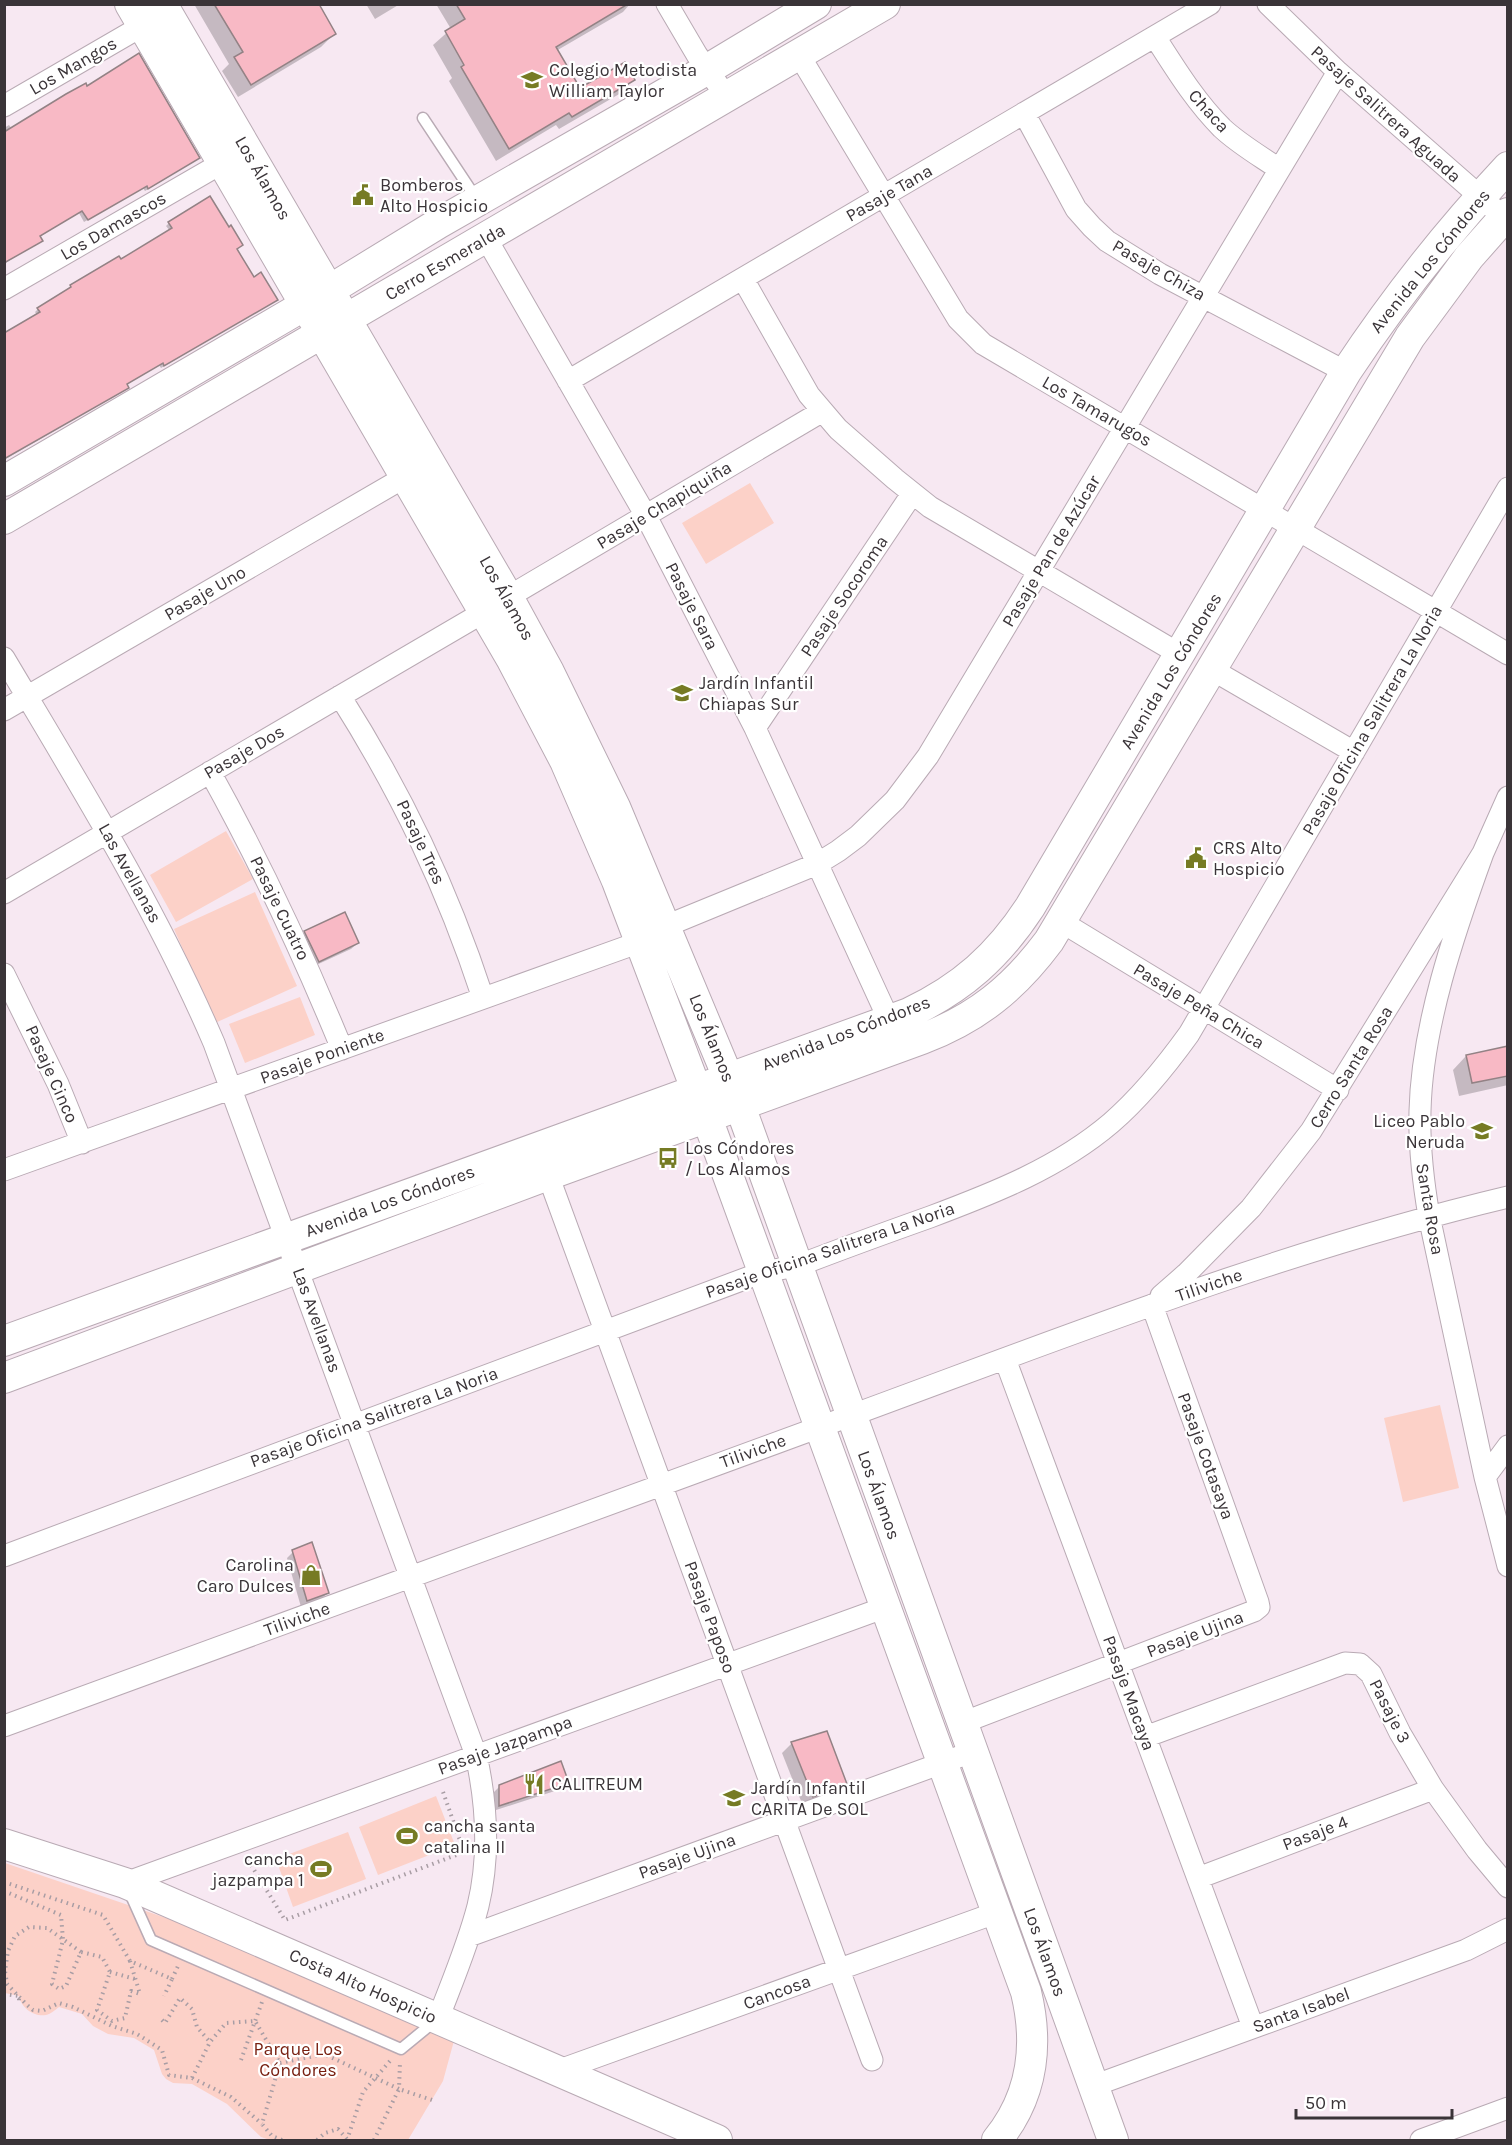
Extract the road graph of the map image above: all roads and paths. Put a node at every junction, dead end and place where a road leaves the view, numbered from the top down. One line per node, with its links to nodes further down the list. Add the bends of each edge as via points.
1 (668, 4): 10 (street)
2 (816, 4): 10 (street, Cerro Esmeralda)
3 (822, 4): 9 (street, via 805,31)
4 (885, 4): 9 (street, Cerro Esmeralda)
5 (1210, 4): 8 (street, Pasaje Tana)
6 (1268, 4): 11 (street, Pasaje Salitrera Aguada)
7 (145, 12): 13 (street, Los Mangos); 16 (street, Los Álamos); 31 (street, Los Álamos)
8 (1155, 37): 14 (street, Pasaje Tana); 18 (street, Chaca, via 1208,112 1239,142)
9 (799, 55): 12 (street, Cerro Esmeralda); 19 (street, Los Tamarugos)
10 (708, 69): 12 (street); 21 (street, Cerro Esmeralda)
11 (1338, 72): 18 (street, Pasaje Pan de Azúcar); 20 (street, Pasaje Salitrera Aguada)
12 (726, 96): 24 (street, Cerro Esmeralda)
13 (4, 106)
14 (1024, 113): 19 (street, Pasaje Tana); 30 (street, Pasaje Chiza, via 1076,209 1092,227 1125,253)
15 (423, 118): 21 (lane)
16 (222, 163): 29 (street, Los Damascos); 31 (street, Los Álamos)
17 (1508, 167): 20 (street, Avenida Los Cóndores)
18 (1279, 170): 30 (street, Pasaje Pan de Azúcar)
19 (883, 196): 28 (street, Pasaje Tana); 36 (street, Los Tamarugos, via 969,331 999,354)
20 (1480, 197): 22 (street, Pasaje Salitrera Aguada); 33 (street, Avenida Los Cóndores, via 1402,291)
21 (477, 201): 23 (street, Cerro Esmeralda)
22 (1506, 217): 44 (street, Avenida Los Cóndores, via 1462,266 1410,338)
23 (439, 223): 25 (street, Cerro Esmeralda); 26 (street)
24 (486, 238): 26 (street, Cerro Esmeralda); 34 (street, Pasaje Sara)
25 (402, 246): 27 (street); 31 (street, Cerro Esmeralda)
26 (458, 254): 27 (street, Cerro Esmeralda)
27 (422, 275): 32 (street, Cerro Esmeralda)
28 (743, 279): 34 (street, Pasaje Tana); 35 (street)
29 (4, 289)
30 (1203, 296): 33 (street, Pasaje Chiza); 36 (street, Pasaje Pan de Azúcar)
31 (317, 298): 32 (street, Los Álamos); 38 (street, Cerro Esmeralda)
32 (334, 326): 37 (street, Los Álamos); 43 (street, Cerro Esmeralda); 46 (street, Los Álamos)
33 (1346, 372): 41 (street, Avenida Los Cóndores)
34 (568, 381): 42 (street, Pasaje Sara)
35 (821, 412): 40 (street); 42 (street, Pasaje Chapiquiña)
36 (1125, 428): 41 (street, Los Tamarugos); 45 (street, Pasaje Pan de Azúcar)
37 (405, 477): 46 (street, Los Álamos); 53 (street, Pasaje Uno)
38 (4, 481)
39 (1508, 488): 47 (street, Pasaje Oficina Salitrera La Noria)
40 (912, 494): 45 (street); 55 (street, Pasaje Socoroma)
41 (1265, 511): 44 (street, Los Tamarugos); 49 (street, Avenida Los Cóndores)
42 (646, 516): 46 (street, Pasaje Chapiquiña); 55 (street, Pasaje Sara)
43 (4, 519)
44 (1295, 528): 47 (street, Los Tamarugos); 51 (street, Avenida Los Cóndores)
45 (1038, 572): 49 (street); 61 (street, Pasaje Pan de Azúcar, via 913,779 870,825)
46 (496, 605): 52 (street, Pasaje Dos); 64 (street, Los Álamos, via 588,749); 65 (street, Los Álamos, via 534,700 601,841)
47 (1436, 611): 48 (street, Los Tamarugos); 56 (street, Pasaje Oficina Salitrera La Noria)
48 (1508, 654)
49 (1181, 655): 69 (street, Avenida Los Cóndores, via 1030,907 1003,945 970,977 930,1003)
50 (4, 658): 53 (street, Las Avellanas)
51 (1210, 669): 56 (street); 63 (street, Avenida Los Cóndores)
52 (340, 696): 57 (street, Pasaje Dos); 67 (street, Pasaje Tres, via 419,835 461,933)
53 (27, 697): 54 (street, Pasaje Uno); 59 (street, Las Avellanas)
54 (4, 710)
55 (755, 728): 61 (street, Pasaje Sara)
56 (1354, 752): 68 (street, Pasaje Oficina Salitrera La Noria)
57 (210, 772): 59 (street, Pasaje Dos); 70 (street, Pasaje Cuatro, via 278,902)
58 (1508, 796): 60 (street, Cerro Santa Rosa)
59 (107, 832): 62 (street, Pasaje Dos); 72 (street, Las Avellanas, via 173,951)
60 (1483, 854): 74 (street, Cerro Santa Rosa); 81 (street, Santa Rosa, via 1452,945 1426,1053 1420,1146)
61 (817, 864): 64 (street, Pasaje Pan de Azúcar); 69 (street, Pasaje Sara)
62 (4, 893)
63 (1060, 921): 68 (street, Pasaje Peña Chica); 75 (street, Avenida Los Cóndores, via 1020,977 965,1020)
64 (666, 926): 71 (street, Los Álamos)
65 (640, 942): 67 (street, Pasaje Poniente); 73 (street, Los Álamos)
66 (4, 974): 77 (street, Pasaje Cinco)
67 (483, 998): 70 (street, Pasaje Poniente)
68 (1204, 1009): 74 (street, Pasaje Peña Chica); 83 (street, Pasaje Oficina Salitrera La Noria, via 1173,1055 1134,1101 1110,1124 1056,1161 997,1191)
69 (889, 1020): 71 (street, Avenida Los Cóndores)
70 (342, 1049): 72 (street, Pasaje Poniente)
71 (728, 1077): 73 (street, Avenida Los Cóndores); 75 (street, Los Álamos)
72 (232, 1088): 77 (street, Pasaje Poniente); 82 (street, Las Avellanas)
73 (696, 1089): 76 (street, Los Álamos); 82 (street, Avenida Los Cóndores)
74 (1338, 1090): 86 (street, Cerro Santa Rosa, via 1251,1208)
75 (740, 1106): 76 (street, Avenida Los Cóndores); 83 (street, Los Álamos)
76 (708, 1118): 79 (street, Avenida Los Cóndores); 85 (street, Los Álamos)
77 (82, 1143): 78 (street, Pasaje Poniente)
78 (4, 1170)
79 (548, 1175): 84 (street, Avenida Los Cóndores); 87 (street, Pasaje Paposo)
80 (1508, 1197): 81 (street, Tiliviche)
81 (1429, 1216): 86 (street, Tiliviche); 95 (street, Santa Rosa)
82 (287, 1238): 84 (street, Las Avellanas); 88 (street, Avenida Los Cóndores)
83 (797, 1266): 85 (street, Pasaje Oficina Salitrera La Noria); 91 (street, Los Álamos)
84 (298, 1269): 90 (street, Avenida Los Cóndores); 92 (street, Las Avellanas)
85 (763, 1272): 87 (street, Pasaje Oficina Salitrera La Noria); 93 (street, Los Álamos)
86 (1152, 1305): 89 (street, Tiliviche); 101 (street, Pasaje Cotasaya)
87 (605, 1331): 92 (street, Pasaje Oficina Salitrera La Noria); 96 (street, Pasaje Paposo)
88 (4, 1341)
89 (1005, 1359): 91 (street, Tiliviche); 103 (street, Pasaje Macaya)
90 (4, 1378)
91 (851, 1416): 93 (street, Tiliviche); 104 (street, Los Álamos)
92 (355, 1425): 97 (street, Pasaje Oficina Salitrera La Noria); 99 (street, Las Avellanas)
93 (819, 1427): 96 (street, Tiliviche); 100 (street, Los Álamos)
94 (1508, 1446): 95 (street)
95 (1485, 1477): 98 (street, Santa Rosa)
96 (662, 1485): 99 (street, Tiliviche); 102 (street, Pasaje Paposo)
97 (4, 1556)
98 (1508, 1566)
99 (411, 1577): 105 (street, Tiliviche); 108 (street, Las Avellanas)
100 (886, 1606): 102 (street, Pasaje Jazpampa); 109 (street, Los Álamos)
101 (1258, 1607): 103 (street, Pasaje Ujina)
102 (727, 1664): 108 (street, Pasaje Jazpampa); 112 (street, Pasaje Paposo)
103 (1118, 1664): 104 (street, Pasaje Ujina); 106 (street, Pasaje Macaya)
104 (962, 1723): 107 (street, Los Álamos)
105 (4, 1726)
106 (1145, 1737): 111 (street, Pasaje 3, via 1352,1662 1371,1674); 115 (street, Pasaje Macaya)
107 (972, 1752): 109 (street, Pasaje Ujina); 145 (street, Los Álamos)
108 (476, 1755): 110 (street, Pasaje Jazpampa); 122 (street, Las Avellanas, via 486,1840 480,1894)
109 (943, 1763): 112 (street, Pasaje Ujina); 120 (street, Los Álamos)
110 (436, 1770): 113 (street, Pasaje Jazpampa); 113 (path, via 464,1852 285,1920)
111 (1433, 1789): 115 (street, Pasaje 4); 118 (street, Pasaje 3)
112 (784, 1821): 122 (street, Pasaje Ujina); 126 (street, Pasaje Paposo)
113 (237, 1842): 117 (street, Pasaje Jazpampa)
114 (4, 1844): 117 (street, Costa Alto Hospicio)
115 (1198, 1878): 136 (street, Pasaje Macaya)
116 (4, 1882): 125 (path, via 103,1915)
117 (124, 1882): 129 (lane, via 151,1940); 133 (street, Costa Alto Hospicio)
118 (1508, 1887)
119 (4, 1891): 123 (path, via 61,1915)
120 (998, 1912): 126 (street, Cancosa); 156 (street, Los Álamos, via 1026,1992 1033,2056 1023,2096)
121 (1508, 1929): 136 (street, Santa Isabel, via 1466,1950)
122 (469, 1936): 133 (street, Las Avellanas)
123 (63, 1940): 124 (path); 124 (path, via 52,1984 59,1989 66,1986); 132 (path, via 47,1928 29,1927 15,1936 5,1971 7,1984)
124 (81, 1952): 127 (path, via 102,1957)
125 (130, 1960): 128 (path); 131 (path, via 172,1979)
126 (839, 1970): 140 (street, Pasaje Paposo); 142 (street, Cancosa)
127 (110, 1972): 128 (path); 128 (path, via 97,2010 112,2021 125,2018 131,1991 140,1994)
128 (136, 1980)
129 (267, 1990): 135 (path); 138 (lane)
130 (4, 1994): 132 (path)
131 (164, 1996)
132 (19, 1999): 144 (path, via 33,2010 42,2011 59,2003 73,2007 137,2034 162,2050 169,2075)
133 (438, 2019): 138 (lane); 142 (street, Costa Alto Hospicio)
134 (162, 2020): 137 (path, via 165,2023 180,1998 192,2009 197,2027)
135 (255, 2021): 137 (path, via 226,2023); 139 (path); 141 (path)
136 (1254, 2027): 145 (street, Santa Isabel)
137 (210, 2042): 144 (path)
138 (401, 2049): 143 (path); 146 (path)
139 (241, 2060)
140 (872, 2060)
141 (280, 2063): 143 (path, via 324,2054); 149 (path)
142 (557, 2071): 155 (street, Costa Alto Hospicio)
143 (376, 2077): 146 (path); 153 (path, via 363,2092)
144 (192, 2078): 149 (path, via 231,2097)
145 (1093, 2086): 157 (street, Los Álamos)
146 (399, 2089): 147 (path); 154 (path)
147 (432, 2100)
148 (1508, 2108): 150 (street)
149 (262, 2124): 151 (path, via 272,2136)
150 (1429, 2139)
151 (282, 2140)
152 (317, 2140): 153 (path, via 338,2129)
153 (347, 2140)
154 (374, 2140)
155 (717, 2140)
156 (997, 2140)
157 (1113, 2140)

